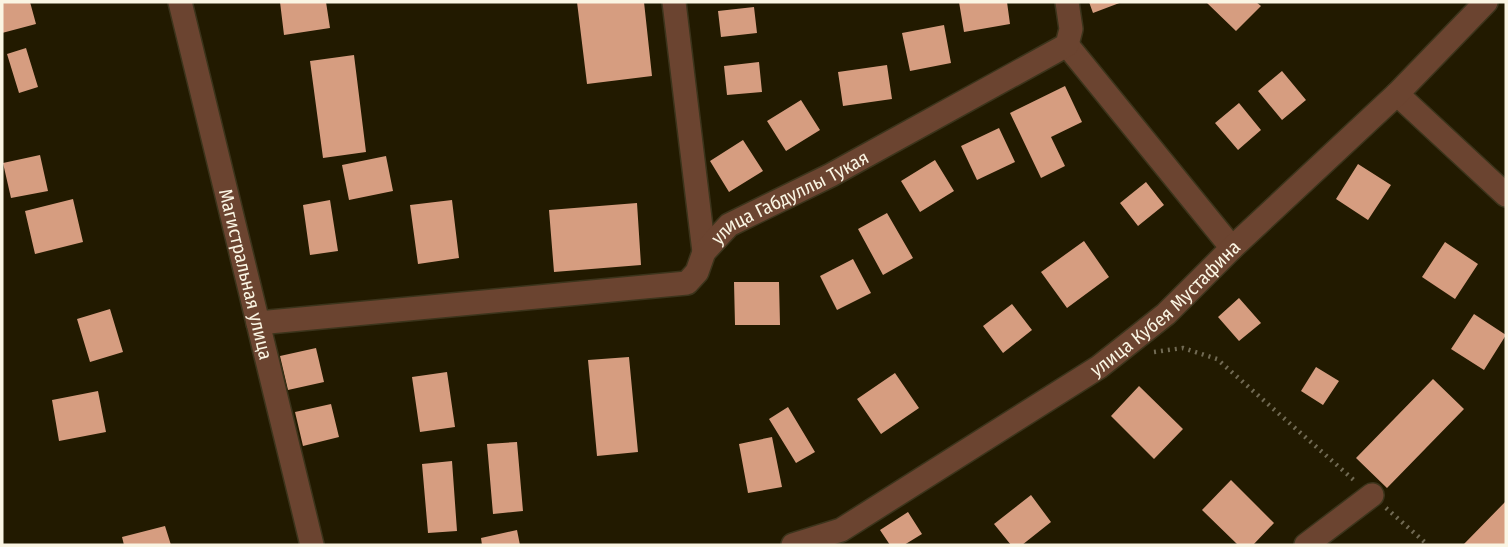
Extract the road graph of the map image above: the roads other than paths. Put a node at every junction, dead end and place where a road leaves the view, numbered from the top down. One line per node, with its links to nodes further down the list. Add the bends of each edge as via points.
1 (180, 2): 10 (street, Магистральная улица)
2 (674, 2): 9 (street)
3 (1067, 2): 5 (street)
4 (1486, 2): 6 (street, улица Кубея Мустафина)
5 (1067, 45): 8 (street); 9 (street, улица Габдуллы Тукая, via 831,175 729,225)
6 (1397, 94): 7 (street); 8 (street, улица Кубея Мустафина)
7 (1506, 195)
8 (1233, 248): 13 (street, улица Кубея Мустафина, via 1166,314 1099,367 841,530)
9 (704, 252): 10 (street, улица Габдуллы Тукая, via 687,283)
10 (258, 323): 12 (street, Магистральная улица)
11 (1372, 495): 14 (street)
12 (312, 545)
13 (793, 545)
14 (1306, 545)

